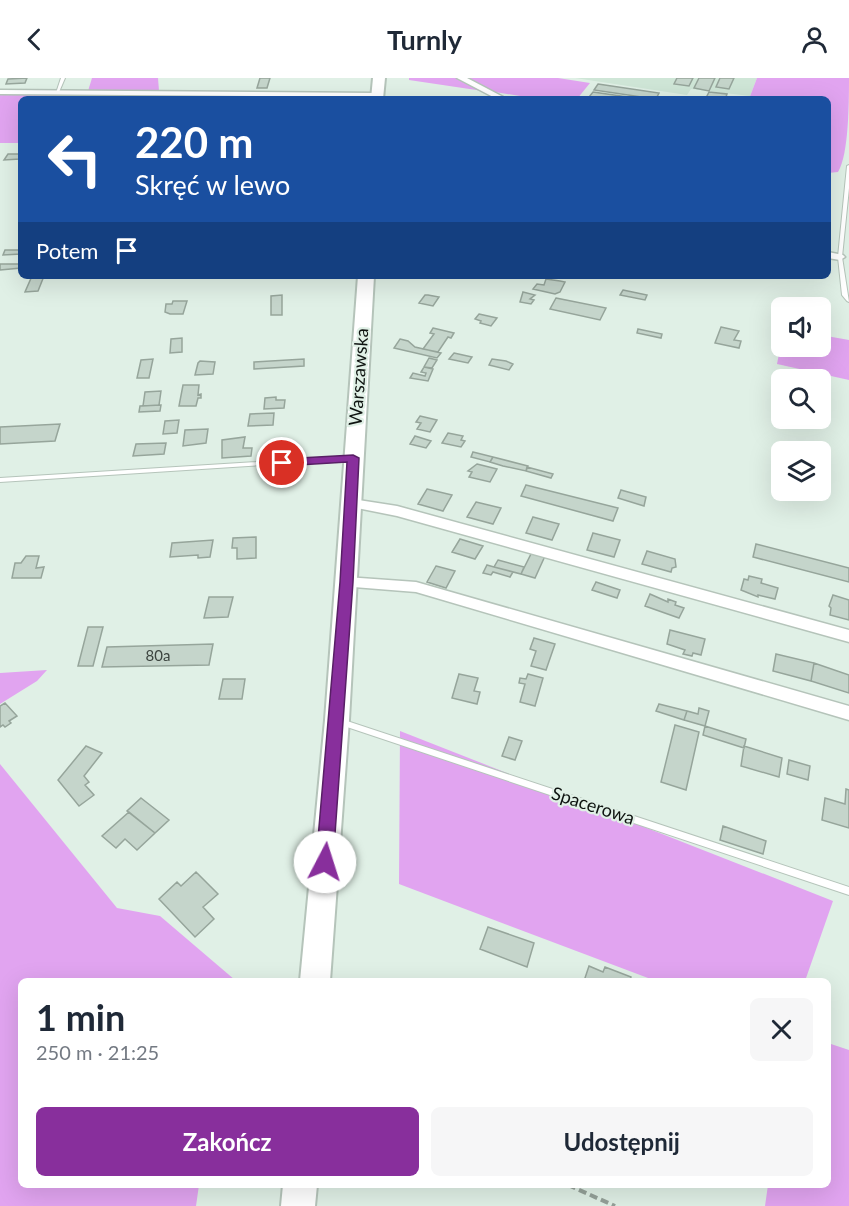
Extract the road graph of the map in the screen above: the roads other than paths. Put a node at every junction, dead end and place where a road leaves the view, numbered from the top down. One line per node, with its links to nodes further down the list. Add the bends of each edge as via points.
1 (63, 78): 5 (lane)
2 (379, 78): 7 (main road)
3 (461, 78): 8 (street)
4 (0, 92): 5 (street)
5 (57, 92): 6 (street)
6 (313, 96)
7 (377, 96)
8 (496, 96)
9 (849, 166): 11 (lane)
10 (831, 256): 11 (street)
11 (840, 257): 13 (lane, via 845,296)
12 (366, 279): 14 (main road, Warszawska)
13 (849, 300)
14 (353, 458): 15 (lane); 16 (main road, Warszawska)
15 (0, 480)
16 (352, 503): 17 (main road, Warszawska); 18 (street, via 397,511)
17 (346, 582): 19 (street, via 416,587); 20 (main road, Warszawska)
18 (849, 636)
19 (849, 713)
20 (336, 720): 21 (lane, Spacerowa); 22 (main road, Warszawska)
21 (849, 891)
22 (315, 978)
23 (300, 1188): 24 (main road)
24 (298, 1206)

